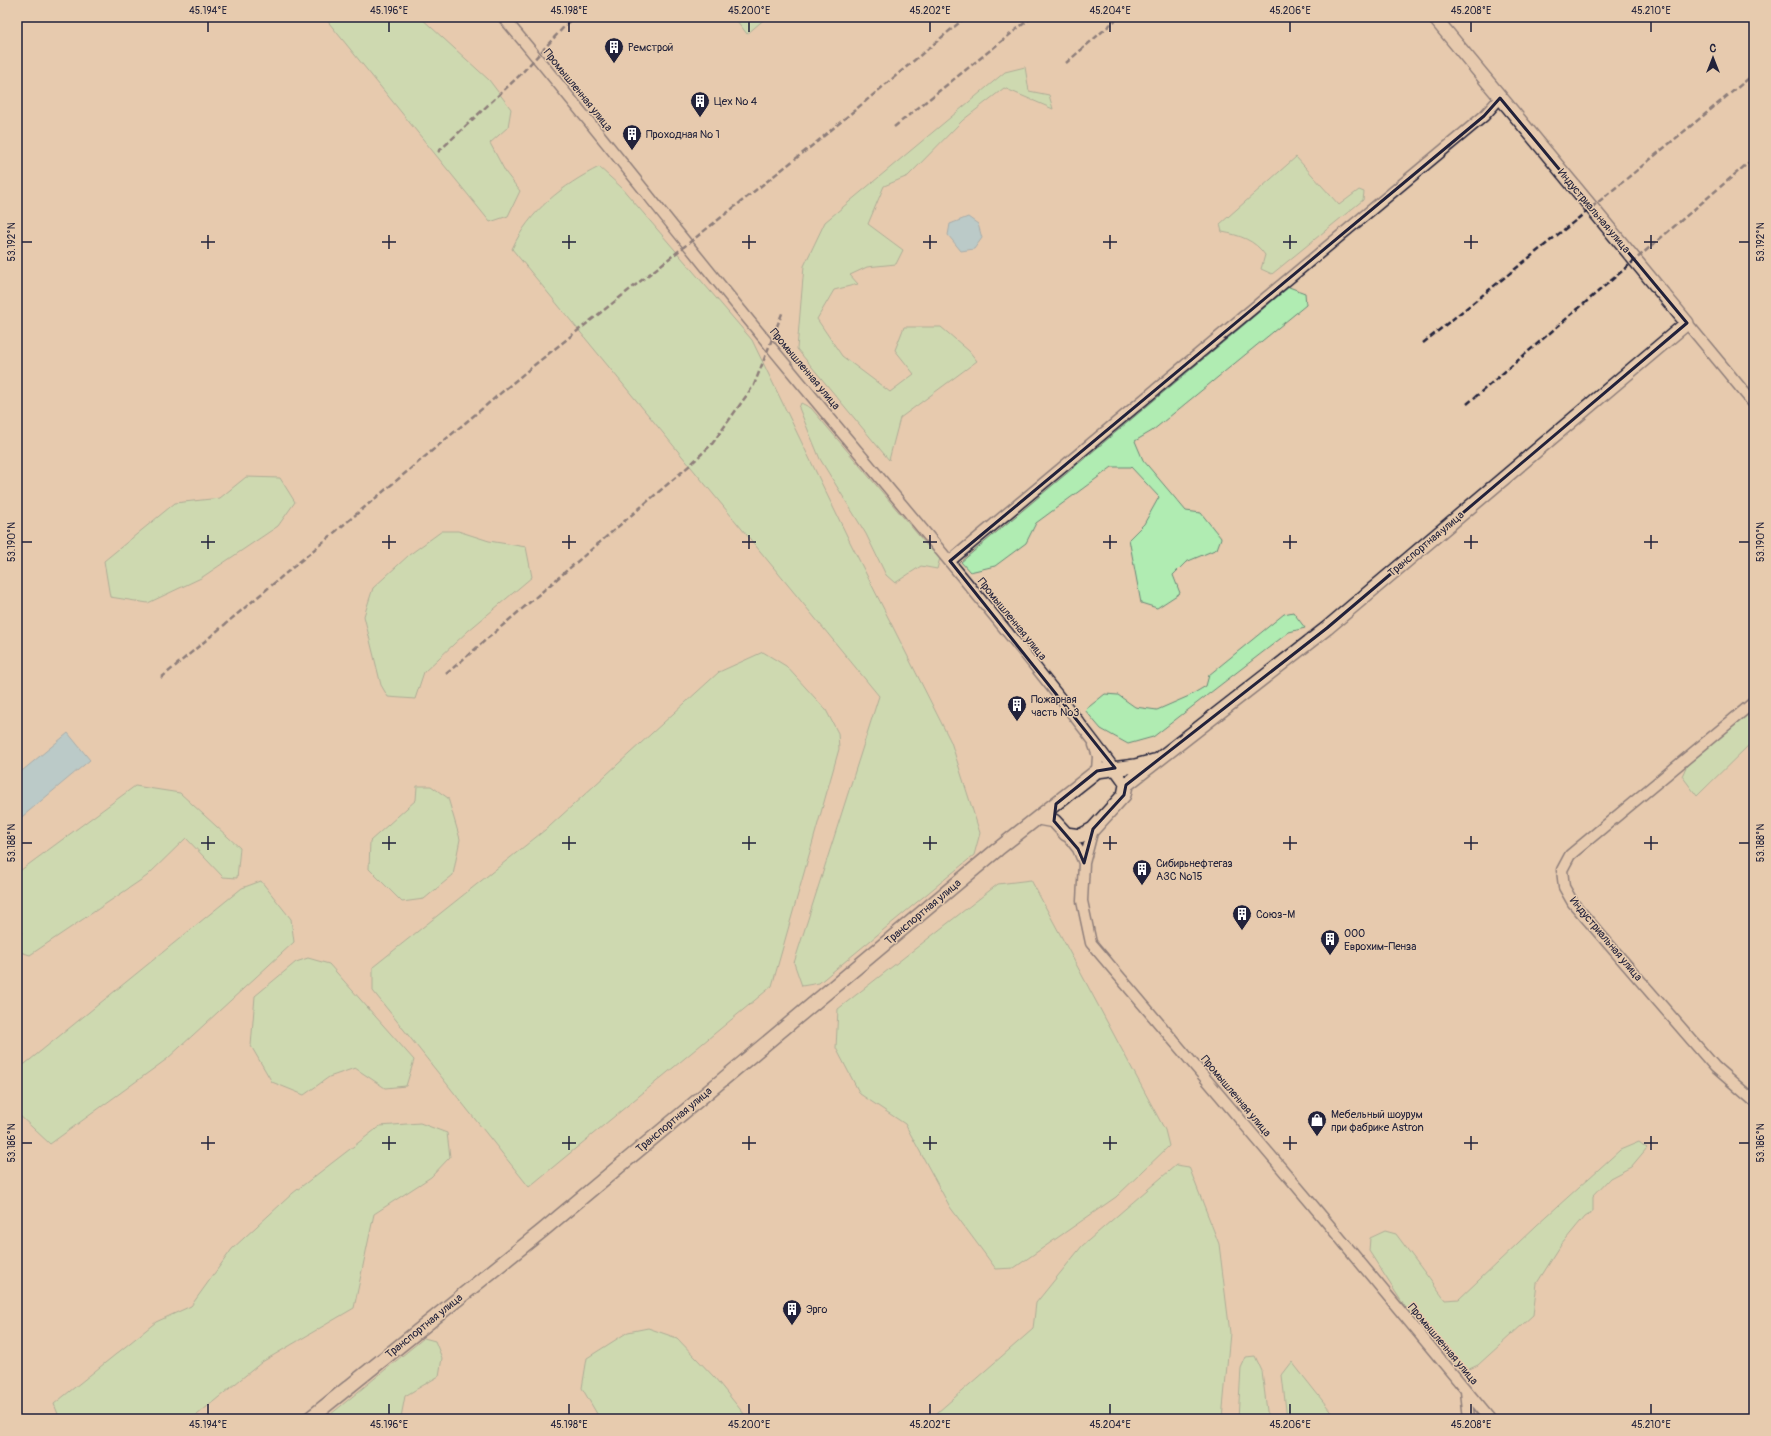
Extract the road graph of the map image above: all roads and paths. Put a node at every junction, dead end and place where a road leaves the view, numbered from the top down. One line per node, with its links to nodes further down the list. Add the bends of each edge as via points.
1 (503, 17): 6 (street, Промышленная улица, via 779,358)
2 (1434, 17): 3 (street, Индустриальная улица)
3 (1500, 98): 4 (street, Индустриальная улица); 6 (street, via 1484,116)
4 (1687, 323): 5 (street, Индустриальная улица); 9 (street, Транспортная улица, via 1327,628)
5 (1754, 404)
6 (950, 561): 8 (street, Промышленная улица)
7 (1754, 702): 19 (street, Индустриальная улица, via 1570,855 1562,870 1564,887 1573,903 1715,1067)
8 (1090, 735): 10 (street, Промышленная улица); 11 (street, via 1098,756)
9 (1160, 759): 10 (street, via 1135,766); 12 (street, Транспортная улица)
10 (1114, 768): 11 (street); 12 (street, Промышленная улица)
11 (1097, 771): 13 (street, Транспортная улица)
12 (1126, 785): 16 (street, via 1124,795)
13 (1056, 804): 14 (street, Транспортная улица); 15 (street)
14 (1038, 818): 15 (street); 21 (street, Транспортная улица, via 542,1231)
15 (1054, 821): 17 (street)
16 (1093, 829): 17 (street, via 1080,836); 18 (street, Промышленная улица)
17 (1066, 834): 18 (street, via 1078,848)
18 (1084, 863): 20 (street, Промышленная улица, via 1082,901 1091,943)
19 (1754, 1101)
20 (1466, 1389): 22 (street); 23 (street, Промышленная улица)
21 (309, 1419)
22 (1469, 1419)
23 (1490, 1419)

